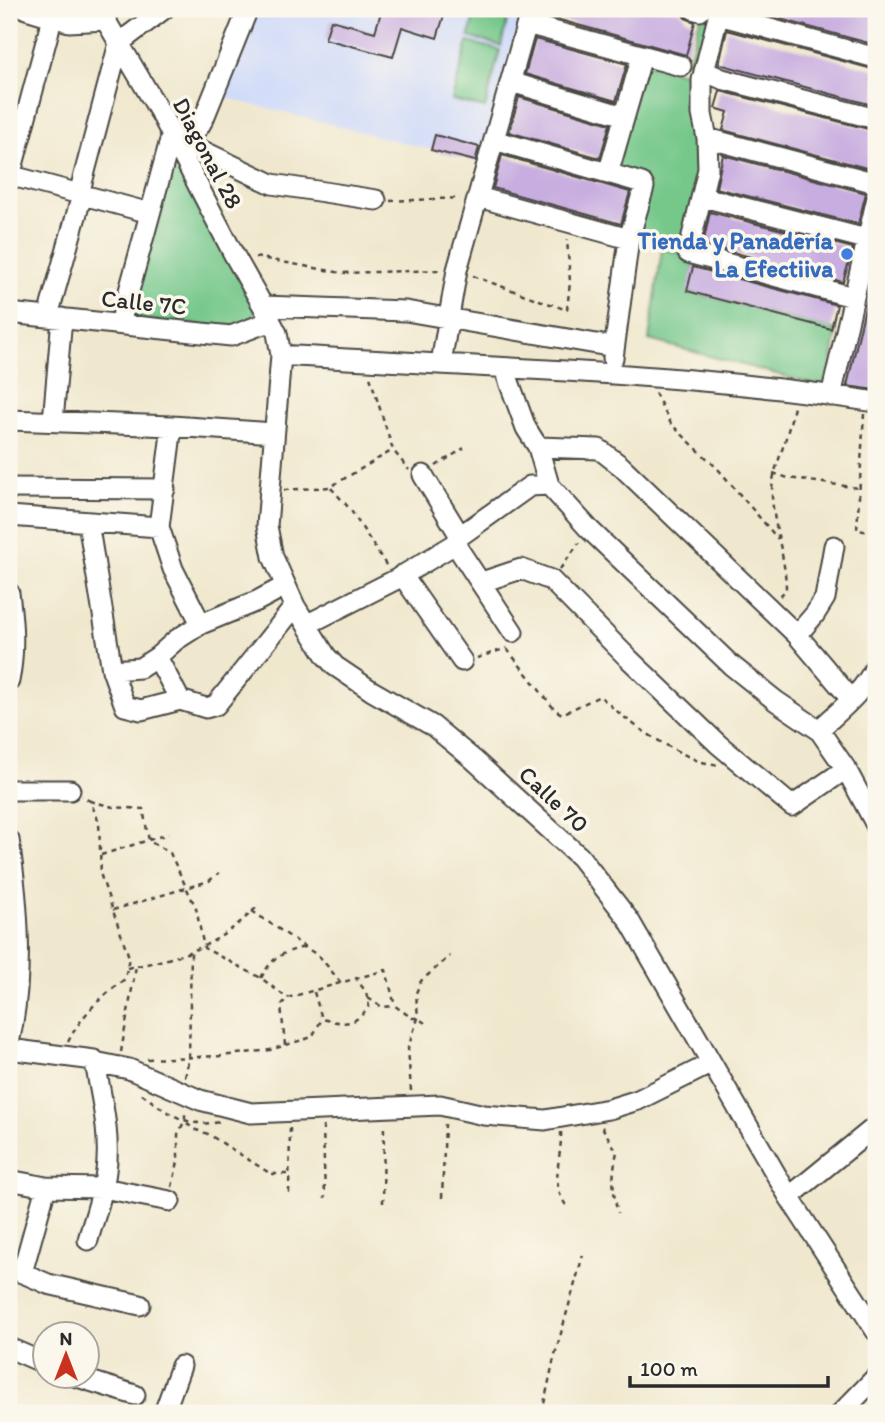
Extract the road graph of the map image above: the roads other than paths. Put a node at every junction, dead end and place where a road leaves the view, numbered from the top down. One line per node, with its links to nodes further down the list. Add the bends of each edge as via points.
1 (26, 9): 7 (street)
2 (164, 9): 8 (street)
3 (248, 9): 16 (street, via 199,127)
4 (708, 11): 10 (street); 12 (street)
5 (102, 15): 7 (street, via 69,22); 8 (street, Diagonal 28)
6 (529, 16): 9 (street); 13 (street)
7 (52, 19): 20 (street)
8 (119, 43): 16 (street, Diagonal 28); 22 (street)
9 (642, 56): 11 (street); 14 (street)
10 (876, 58)
11 (681, 66)
12 (704, 71): 15 (street); 17 (street, via 701,103)
13 (511, 82): 14 (street); 18 (street)
14 (624, 116): 19 (street)
15 (876, 119)
16 (173, 135): 25 (street, via 272,184); 27 (street); 33 (street, Diagonal 28)
17 (707, 138): 21 (street); 24 (street)
18 (494, 141): 19 (street); 23 (street)
19 (608, 174): 28 (street, via 642,183)
20 (9, 177): 22 (street)
21 (876, 183)
22 (80, 195): 27 (street); 31 (street)
23 (478, 197): 28 (street); 34 (street)
24 (703, 197): 29 (street); 30 (street, via 688,253)
25 (376, 200)
26 (876, 205): 29 (street)
27 (150, 213): 35 (street)
28 (629, 239): 36 (street)
29 (866, 239): 30 (street)
30 (853, 297): 41 (street)
31 (56, 312): 32 (street, Calle 7C); 35 (street, Calle 7C); 44 (street)
32 (9, 313)
33 (267, 314): 34 (street, via 353,307); 35 (street, Calle 7C, via 231,336); 37 (street, Calle 70)
34 (448, 318): 36 (street); 38 (street)
35 (120, 324)
36 (614, 346): 40 (street)
37 (281, 355): 38 (street); 46 (street, Calle 70)
38 (441, 363): 39 (street)
39 (504, 368): 40 (street); 47 (street, via 526,428)
40 (612, 373): 41 (street)
41 (831, 396): 42 (street)
42 (871, 402)
43 (9, 420): 44 (street)
44 (53, 421): 45 (street)
45 (172, 426): 46 (street); 51 (street)
46 (274, 433): 59 (street, Calle 70, via 269,538)
47 (538, 447): 49 (street); 65 (street, via 600,449)
48 (423, 475): 55 (street)
49 (549, 485): 55 (street, via 530,486); 74 (street, via 731,665)
50 (9, 488): 51 (street)
51 (165, 489): 54 (street)
52 (9, 516): 53 (street)
53 (88, 522): 54 (street); 70 (street)
54 (159, 527): 62 (street, via 173,569)
55 (457, 540): 57 (street); 58 (street)
56 (834, 546): 65 (street, via 825,597)
57 (399, 577): 63 (street); 68 (street)
58 (482, 582): 66 (street); 75 (street, via 522,569 551,580 732,756 792,806)
59 (285, 586): 61 (street, Calle 70); 62 (street)
60 (9, 593): 64 (street)
61 (295, 606): 63 (street, Calle 70); 72 (street, via 216,705 206,708)
62 (201, 624): 67 (street)
63 (308, 624): 84 (street, Calle 70, via 335,667 433,726 580,857 629,920)
64 (11, 629): 71 (street)
65 (797, 635): 73 (street)
66 (510, 640)
67 (157, 657): 70 (street, via 140,668); 72 (street)
68 (462, 662)
69 (876, 665): 73 (street)
70 (112, 670): 72 (street, via 125,706 141,710)
71 (9, 681)
72 (180, 699)
73 (851, 699): 74 (street)
74 (819, 730): 75 (street)
75 (846, 769): 78 (street)
76 (9, 790): 77 (street)
77 (71, 790)
78 (876, 825)
79 (9, 840): 80 (street, via 15,890)
80 (14, 950): 81 (street, via 18,992)
81 (9, 1043)
82 (9, 1049): 83 (street)
83 (95, 1062): 84 (street, via 129,1069 186,1094 251,1113 413,1105 545,1120 590,1114 638,1100); 88 (street, via 107,1156)
84 (710, 1063): 89 (street, Calle 70)
85 (876, 1126): 89 (street)
86 (9, 1180): 87 (street)
87 (46, 1187): 88 (street); 92 (street)
88 (103, 1188): 90 (street); 91 (street)
89 (789, 1197): 94 (street, Calle 70)
90 (170, 1201)
91 (88, 1240)
92 (15, 1270): 93 (street, via 48,1284)
93 (140, 1305)
94 (876, 1331)
95 (9, 1348): 96 (street)
96 (32, 1358)
97 (181, 1366): 101 (street)
98 (876, 1377): 102 (street)
99 (102, 1385): 100 (street)
100 (135, 1395)
101 (164, 1413)
102 (841, 1413)

